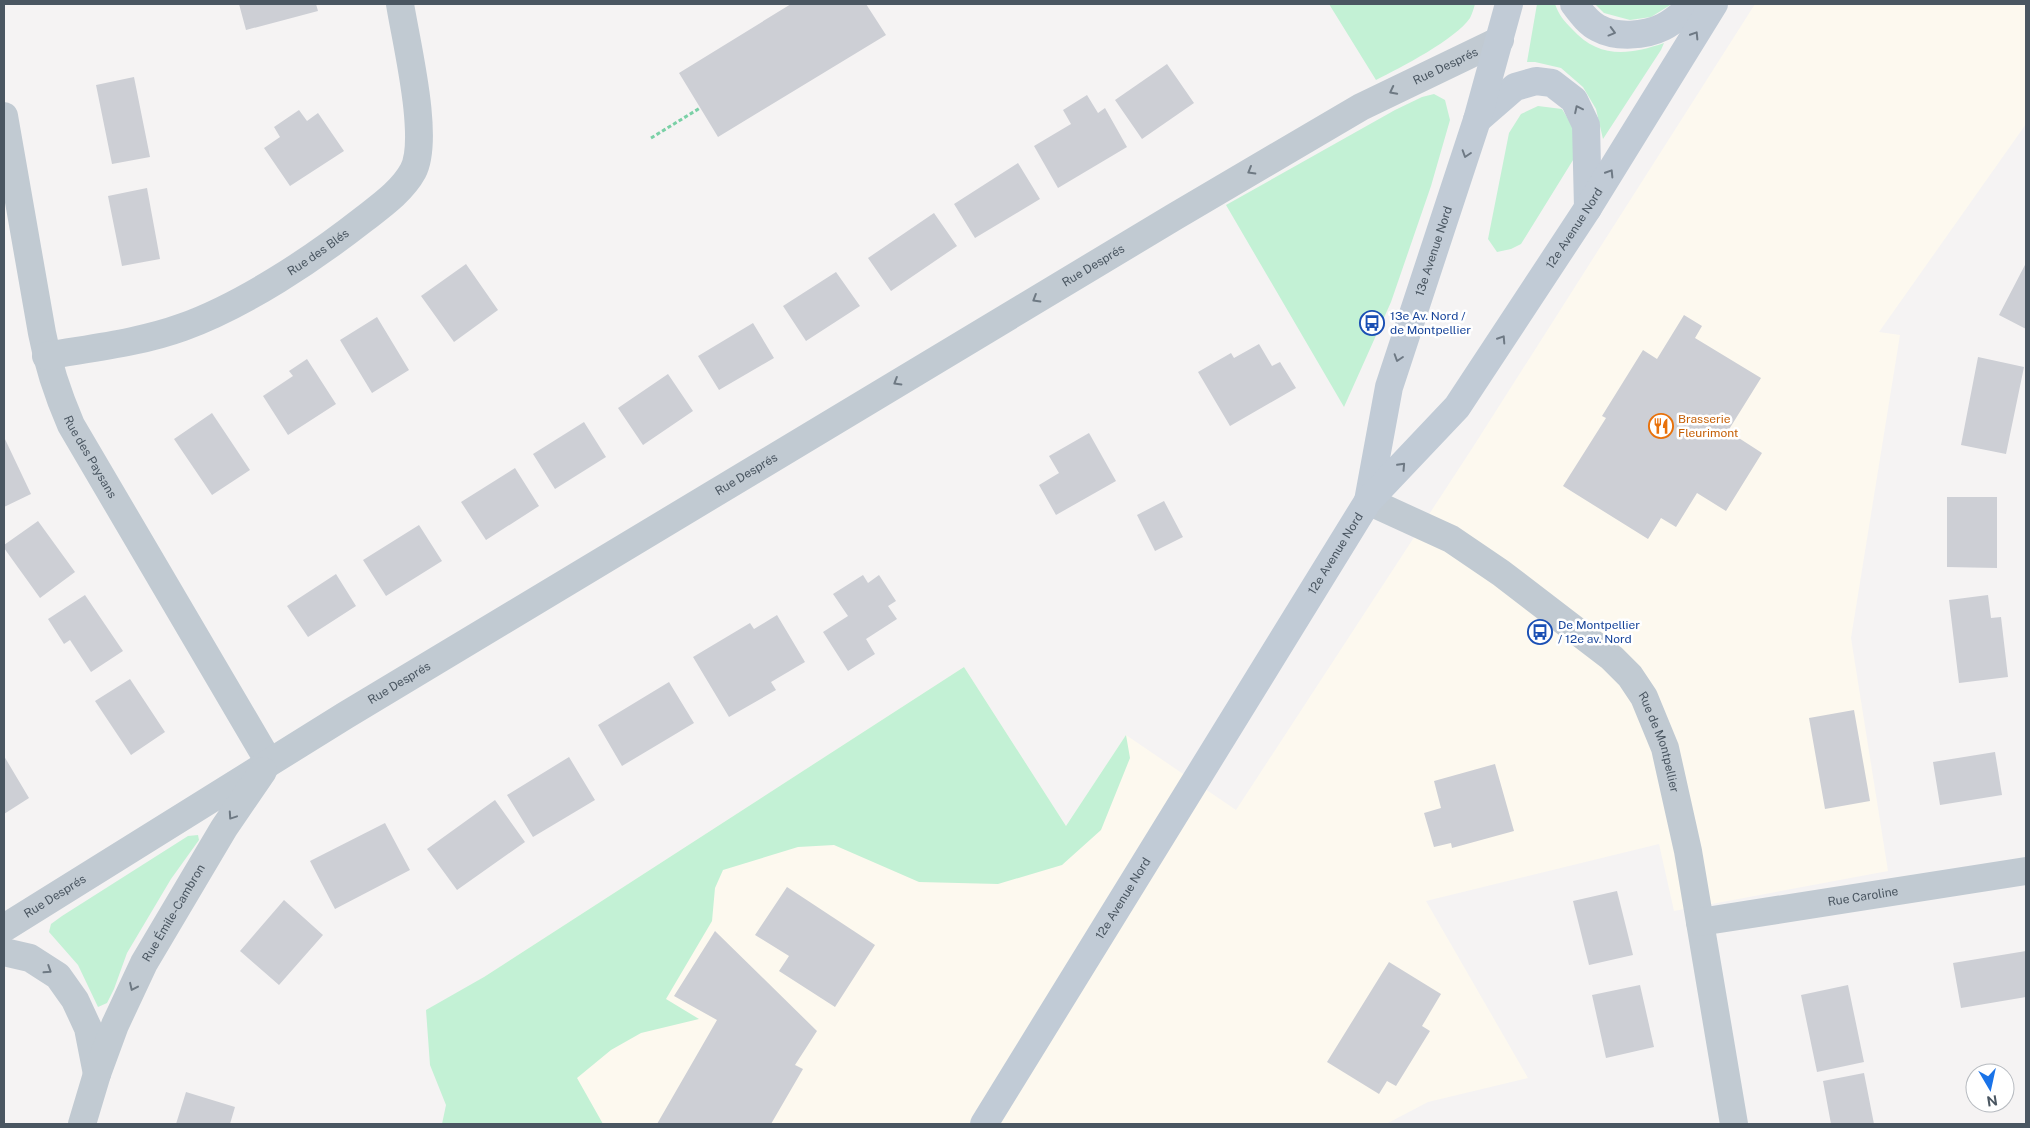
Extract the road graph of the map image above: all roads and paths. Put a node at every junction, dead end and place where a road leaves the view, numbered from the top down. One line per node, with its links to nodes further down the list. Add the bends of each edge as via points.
1 (400, 4): 12 (street, Rue des Blés, via 419,122 419,146 413,171 393,196 332,244 216,313 150,337)
2 (1509, 4): 6 (main road, 13e Avenue Nord)
3 (1574, 4): 4 (main road, one-way to 4, via 1583,17 1599,29 1621,35 1662,28)
4 (1694, 4)
5 (1714, 4): 11 (main road, 12e Avenue Nord, one-way to 5)
6 (1500, 40): 9 (main road, 13e Avenue Nord); 14 (street, Rue Després, one-way to 14, via 1335,122 1097,262)
7 (700, 108): 10 (path)
8 (4, 116): 12 (street, Rue des Paysans)
9 (1477, 120): 11 (main road, one-way to 9, via 1586,125 1574,100 1552,83 1536,81 1515,88); 13 (main road, 13e Avenue Nord, one-way to 13, via 1389,386)
10 (651, 138)
11 (1588, 208): 13 (main road, 12e Avenue Nord, one-way to 11, via 1457,407)
12 (46, 356): 14 (street, Rue des Paysans, via 71,425)
13 (1368, 501): 16 (street, Rue de Montpellier, via 1451,539 1517,585 1612,658 1630,676 1644,697 1665,748); 21 (main road, 12e Avenue Nord)
14 (270, 762): 17 (street, Rue Després); 19 (street, Rue Émile-Cambron, one-way to 19, via 224,828 144,963 115,1025)
15 (2026, 871): 16 (street, Rue Caroline)
16 (1700, 922): 22 (street, Rue de Montpellier)
17 (4, 928)
18 (4, 952): 19 (street, Rue Émile-Cambron, one-way to 19, via 30,958 58,976 75,1000 88,1028)
19 (97, 1074): 20 (street, Rue Émile-Cambron)
20 (82, 1124)
21 (984, 1124)
22 (1734, 1124)

